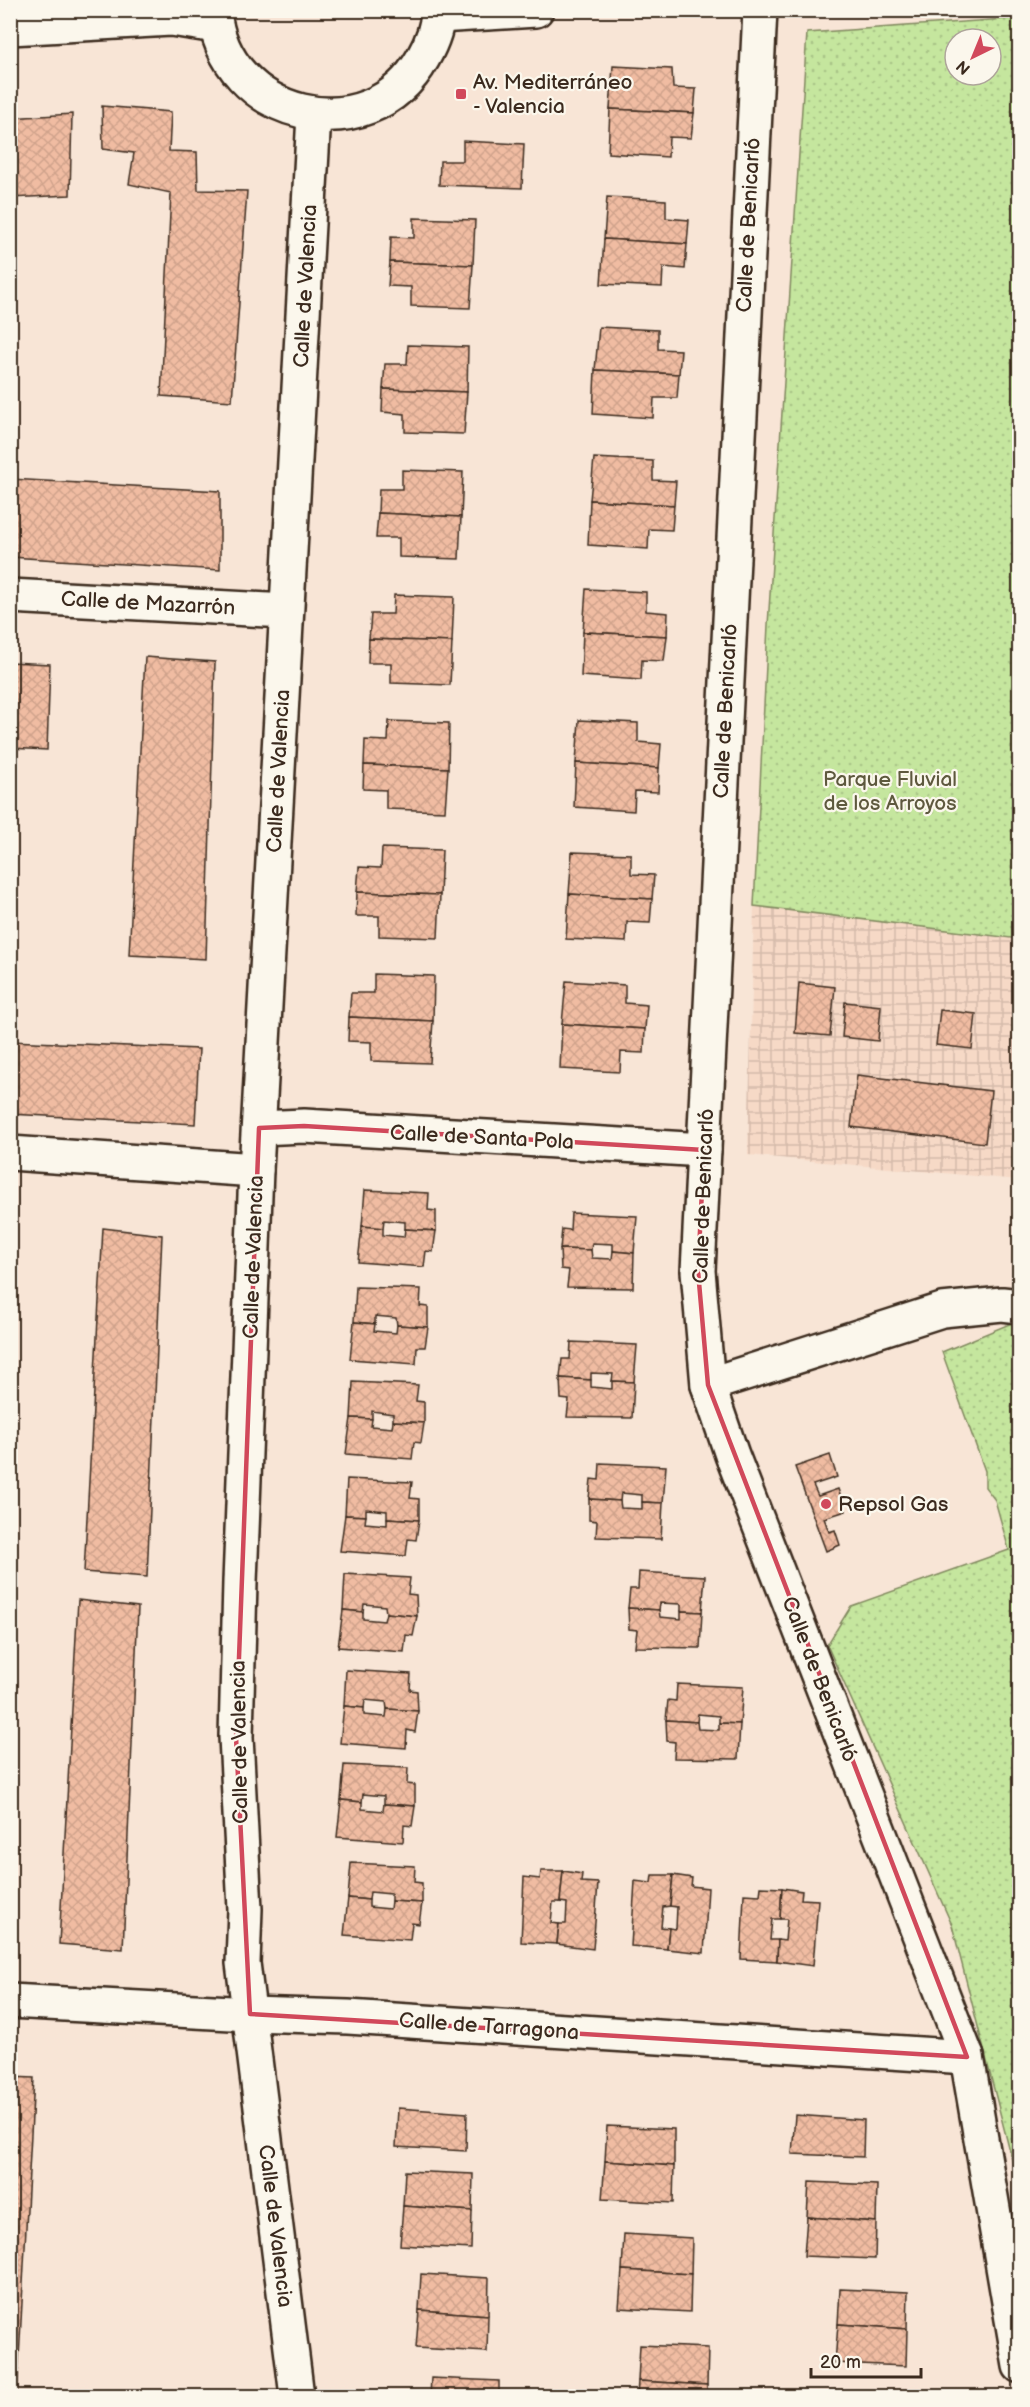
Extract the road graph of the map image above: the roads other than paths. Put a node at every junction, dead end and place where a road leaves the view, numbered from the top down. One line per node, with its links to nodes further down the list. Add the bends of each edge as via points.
1 (536, 10): 3 (street)
2 (760, 10): 10 (street, Calle de Benicarló)
3 (438, 13): 6 (street, via 430,44 416,70 396,91 371,106 343,114)
4 (215, 18): 5 (street); 6 (street, via 228,59 250,86 280,105)
5 (10, 28)
6 (314, 115): 8 (street, Calle de Valencia)
7 (10, 596): 8 (street, Calle de Mazarrón)
8 (286, 611): 9 (street, Calle de Valencia)
9 (260, 1128): 10 (street, Calle de Santa Pola, via 304,1126); 12 (street, Calle de Valencia)
10 (704, 1150): 14 (street, Calle de Benicarló, via 698,1270)
11 (10, 1153): 12 (street)
12 (256, 1170): 16 (street, Calle de Valencia, via 236,1737 243,1963)
13 (1020, 1306): 14 (street, via 942,1310)
14 (708, 1385): 17 (street, Calle de Benicarló)
15 (10, 2001): 16 (street, Calle de Tarragona)
16 (250, 2014): 17 (street, Calle de Tarragona); 19 (street, Calle de Valencia)
17 (967, 2057): 18 (street, Calle de Benicarló)
18 (1020, 2366)
19 (297, 2397)

